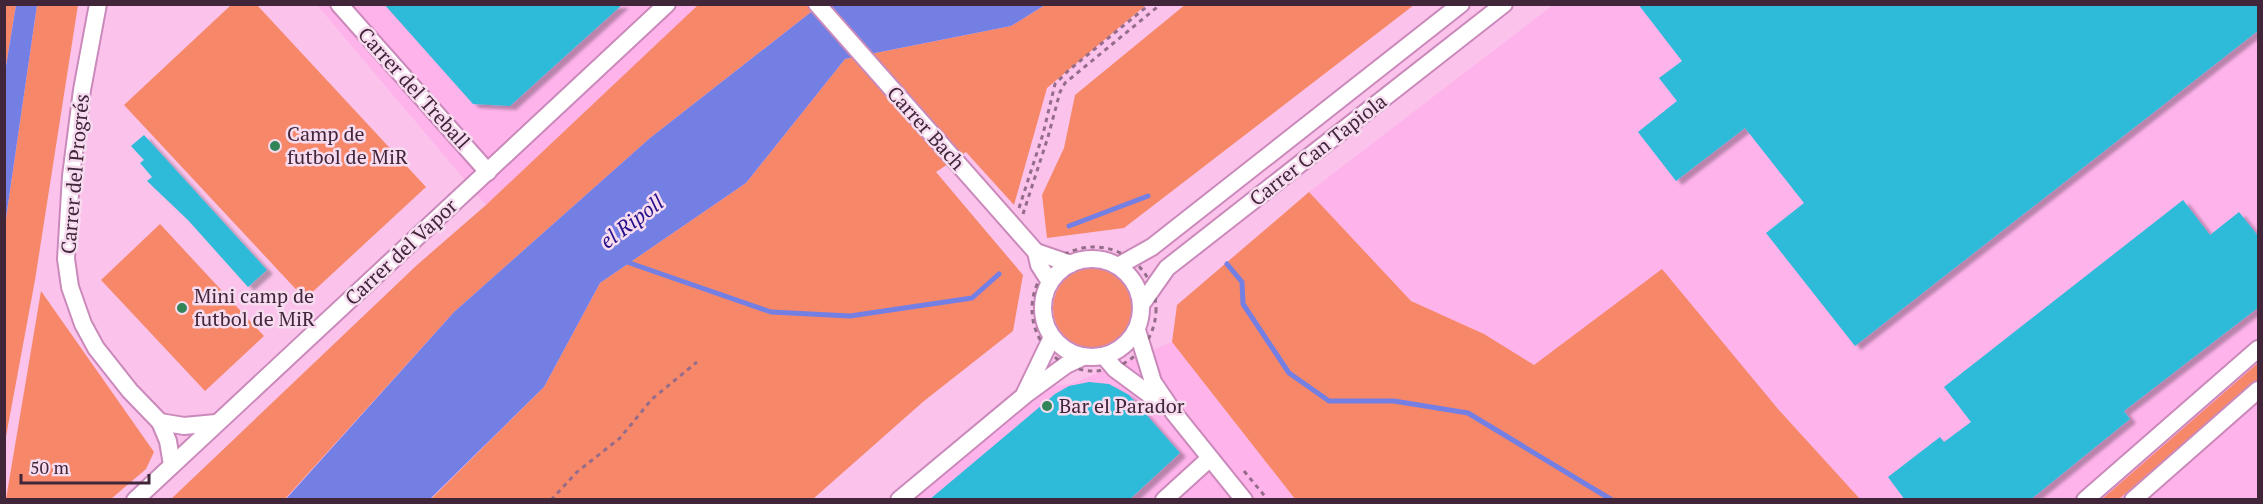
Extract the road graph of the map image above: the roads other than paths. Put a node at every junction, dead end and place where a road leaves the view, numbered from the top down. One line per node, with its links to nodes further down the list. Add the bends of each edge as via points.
1 (98, 4): 21 (street, Carrer del Progrés, via 71,176 66,259 70,287 96,348)
2 (339, 4): 7 (street, Carrer del Treball)
3 (666, 4): 7 (street, Carrer del Vapor)
4 (817, 4): 8 (street, Carrer Bach, via 960,166 1014,219)
5 (1461, 4): 10 (street, Carrer Can Tapiola, via 1152,247)
6 (1504, 4): 12 (street, Carrer Can Tapiola, via 1167,268)
7 (488, 171): 22 (street, Carrer del Vapor)
8 (1036, 252): 9 (street, Carrer Bach); 11 (street, Carrer Bach)
9 (1064, 262): 10 (street, via 1095,259); 11 (street, via 1056,274)
10 (1125, 263): 12 (street)
11 (1047, 277): 14 (street, via 1043,315)
12 (1142, 305): 13 (street)
13 (1137, 330): 17 (street); 20 (street, via 1153,382)
14 (1050, 344): 16 (street); 19 (street)
15 (2259, 349): 29 (street)
16 (1083, 357): 17 (street); 19 (street)
17 (1110, 362): 20 (street)
18 (2259, 390): 30 (street)
19 (1025, 394): 26 (street)
20 (1173, 413): 23 (street)
21 (160, 422): 22 (street, via 184,426); 24 (street, Carrer del Progrés)
22 (216, 423): 24 (street, Carrer del Vapor)
23 (1209, 459): 27 (street); 28 (street)
24 (172, 465): 25 (street, Carrer del Vapor)
25 (135, 500)
26 (899, 500)
27 (1164, 500)
28 (1244, 500)
29 (2085, 500)
30 (2133, 500)

